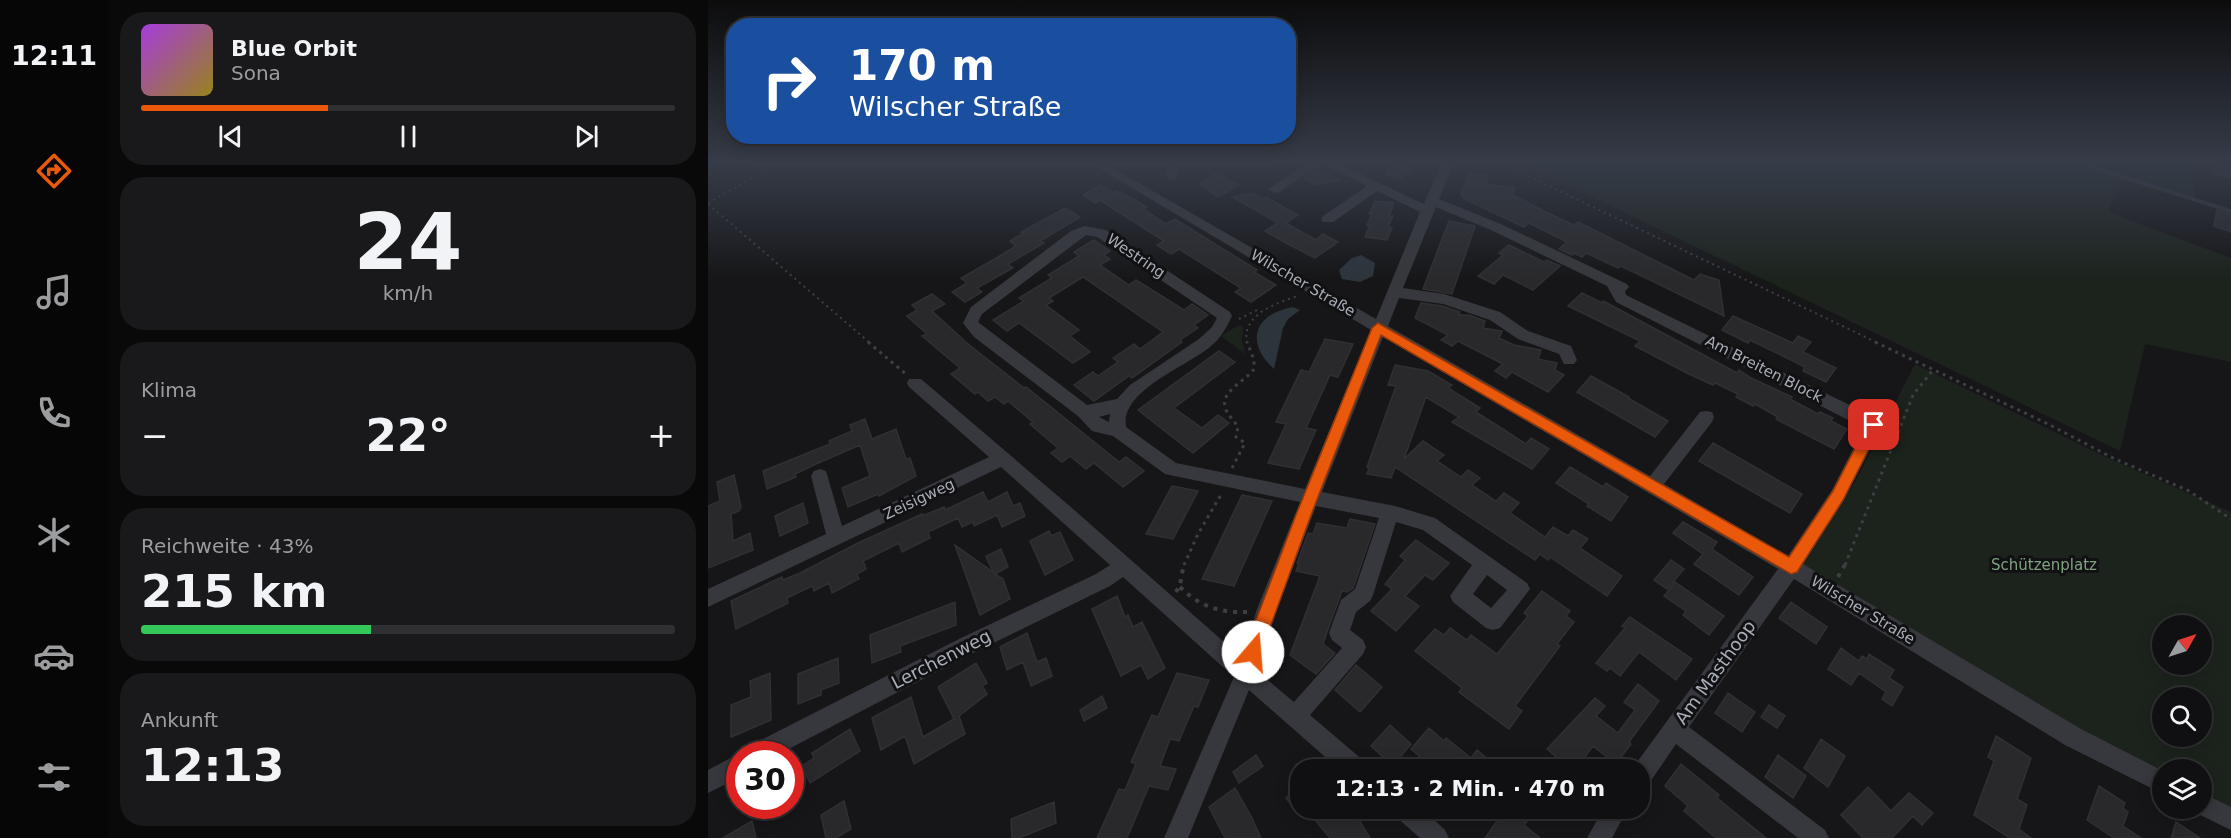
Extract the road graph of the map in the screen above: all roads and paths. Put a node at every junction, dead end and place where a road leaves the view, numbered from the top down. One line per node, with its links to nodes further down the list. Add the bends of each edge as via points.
1 (1164, 202): 9 (street, Wilscher Straße)
2 (1353, 202): 8 (street)
3 (1421, 202): 7 (street, Am Breiten Block)
4 (1430, 202): 7 (street)
5 (1583, 202): 16 (path)
6 (708, 204): 17 (path)
7 (1429, 205): 10 (street); 32 (street, Am Breiten Block, via 1498,228 1613,283 1621,298 1874,425 1838,495)
8 (1328, 219)
9 (1317, 290): 11 (path); 14 (street, Wilscher Straße)
10 (1394, 292): 14 (street); 15 (street, via 1444,298 1495,316 1523,335 1566,350)
11 (1260, 311): 12 (path, via 1244,319); 13 (path)
12 (1232, 319): 13 (path); 18 (street); 19 (street, Westring, via 1101,232 1085,230 1076,234 976,311 970,323)
13 (1247, 326): 24 (path, via 1244,340 1255,362 1253,371 1224,403 1238,427 1236,437 1245,443)
14 (1378, 328): 25 (street, Wilscher Straße); 26 (street)
15 (1569, 360)
16 (1933, 370): 28 (path, via 2190,491); 34 (path, via 1913,395 1846,563)
17 (915, 383): 22 (street)
18 (1122, 404): 19 (street); 21 (street, via 1116,417)
19 (1084, 412): 21 (street, Westring, via 1098,426)
20 (1706, 417): 25 (street)
21 (1118, 430): 24 (street, Westring, via 1171,469)
22 (1002, 458): 29 (street, Zeisigweg); 31 (street)
23 (820, 477): 29 (street)
24 (1227, 481): 26 (street, Westring); 33 (path, via 1184,563)
25 (1653, 486): 32 (street, Wilscher Straße)
26 (1311, 496): 27 (street, Westring); 38 (street)
27 (1390, 513): 30 (street, Westring, via 1429,524); 39 (street, via 1363,595 1348,606 1339,633 1356,647)
28 (2231, 519)
29 (836, 538): 35 (street, Zeisigweg)
30 (1485, 563)
31 (1125, 565): 36 (street); 41 (street, Lerchenweg, via 1104,580)
32 (1791, 567): 34 (street, Wilscher Straße); 40 (street, Am Masthoop)
33 (1180, 587): 36 (path); 37 (path, via 1206,608)
34 (1831, 591): 45 (street, Wilscher Straße, via 2073,737)
35 (708, 598)
36 (1166, 605): 38 (street)
37 (1230, 612)
38 (1246, 674): 39 (street); 51 (street)
39 (1295, 716): 42 (street)
40 (1674, 729): 43 (street, Am Masthoop); 54 (street)
41 (782, 741)
42 (1344, 759)
43 (1650, 763)
44 (726, 772): 46 (street)
45 (2152, 777)
46 (708, 782)
47 (2212, 809): 50 (street)
48 (1415, 819): 52 (street)
49 (1610, 819): 53 (street)
50 (2231, 819)
51 (1176, 838)
52 (1437, 838)
53 (1599, 838)
54 (1817, 838)

